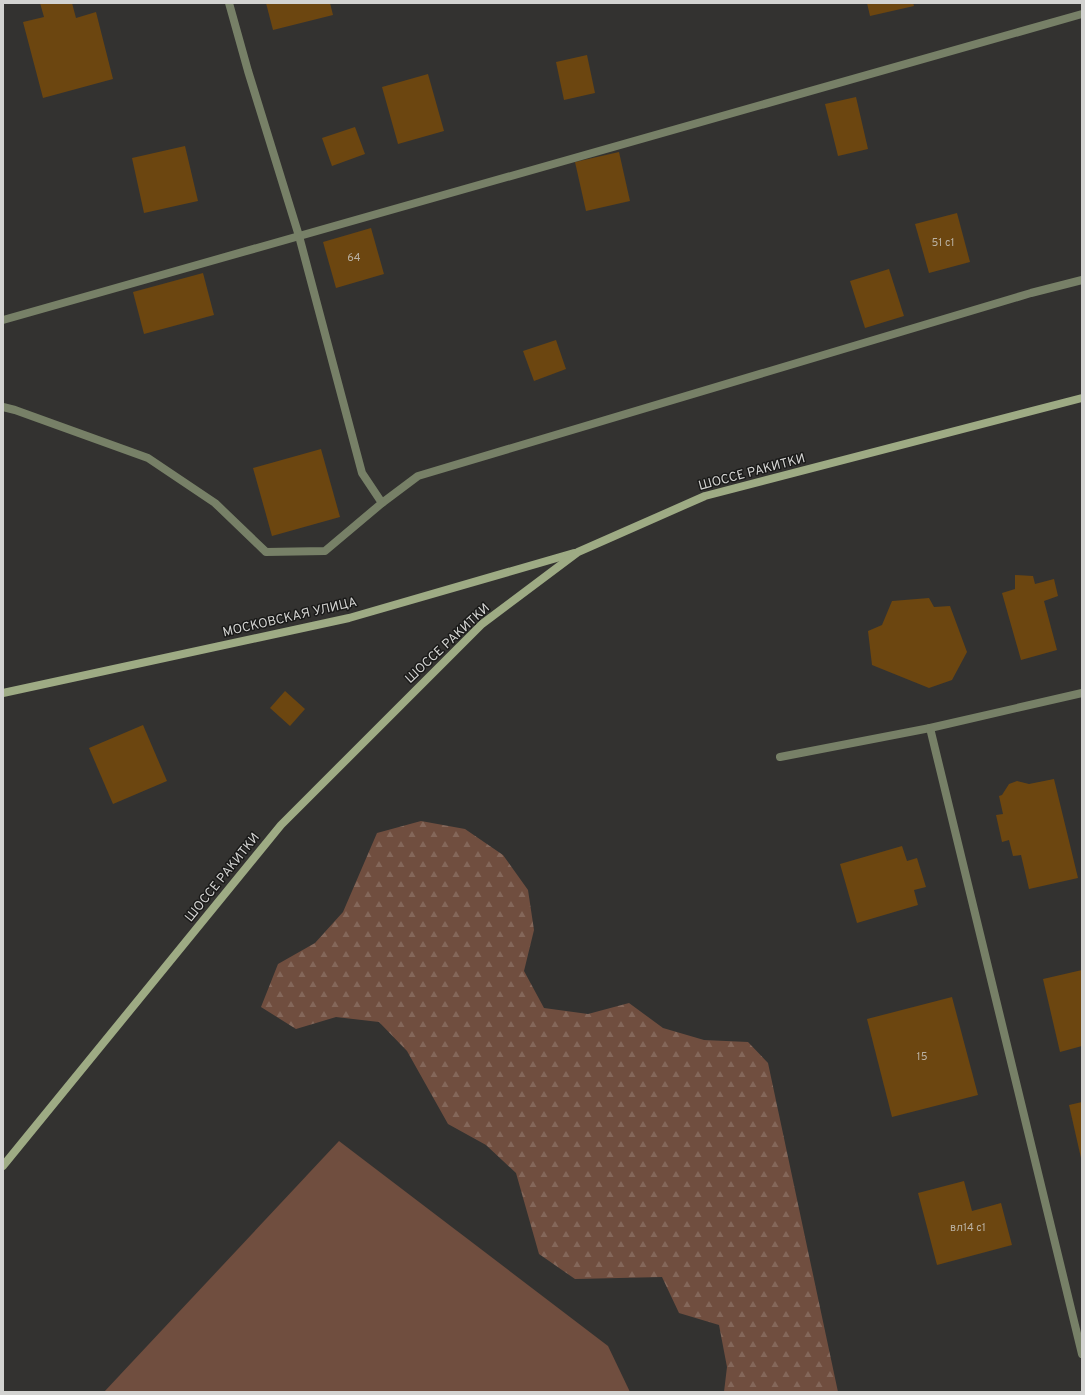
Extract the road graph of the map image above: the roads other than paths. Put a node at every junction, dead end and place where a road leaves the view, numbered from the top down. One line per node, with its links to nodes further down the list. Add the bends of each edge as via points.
1 (229, 3): 3 (street)
2 (1082, 14): 3 (street)
3 (299, 236): 5 (street); 8 (street, via 362,472)
4 (1082, 280): 8 (street, via 1031,292 418,476)
5 (3, 320)
6 (1082, 398): 9 (main road, ШОССЕ РАКИТКИ, via 705,496)
7 (3, 407): 8 (street, via 148,458 215,503 266,552 325,551)
8 (382, 503)
9 (578, 552): 10 (main road, МОСКОВСКАЯ УЛИЦА, via 349,618); 14 (main road, ШОССЕ РАКИТКИ, via 482,624 282,825)
10 (3, 693)
11 (1082, 693): 12 (street)
12 (930, 728): 13 (street); 15 (street)
13 (780, 757)
14 (3, 1166)
15 (1082, 1354)

